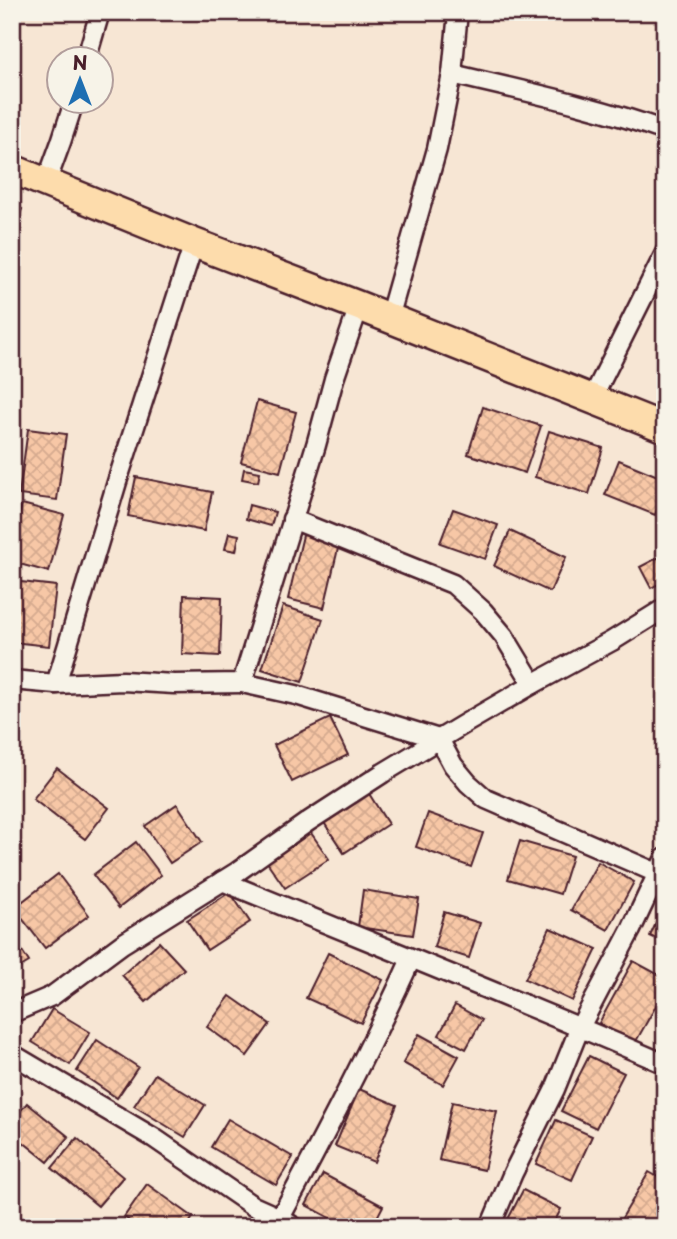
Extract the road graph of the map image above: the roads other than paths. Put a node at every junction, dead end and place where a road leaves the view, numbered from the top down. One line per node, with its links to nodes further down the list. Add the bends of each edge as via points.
1 (100, 12): 3 (street)
2 (458, 12): 4 (street)
3 (90, 46)
4 (452, 74): 6 (street); 12 (street, via 437,149)
5 (69, 116): 8 (street)
6 (665, 131)
7 (12, 169): 8 (main road)
8 (46, 183): 9 (main road)
9 (194, 243): 11 (main road); 19 (street)
10 (665, 253): 13 (street)
11 (359, 306): 12 (main road); 15 (street)
12 (389, 318): 13 (main road)
13 (592, 399): 14 (main road)
14 (665, 428)
15 (292, 519): 18 (street); 20 (street, via 453,584 484,611)
16 (665, 608): 20 (street)
17 (12, 680): 19 (street)
18 (242, 683): 19 (street); 21 (street)
19 (55, 684)
20 (533, 684): 21 (street)
21 (439, 739): 22 (street, via 453,765 486,799); 23 (street)
22 (662, 863): 26 (street)
23 (222, 881): 24 (street); 25 (street, via 122,944 52,996)
24 (411, 959): 26 (street); 29 (street)
25 (12, 1013)
26 (580, 1027): 28 (street); 30 (street)
27 (12, 1054): 29 (street, via 154,1138 253,1206)
28 (665, 1064)
29 (287, 1222)
30 (490, 1227)

